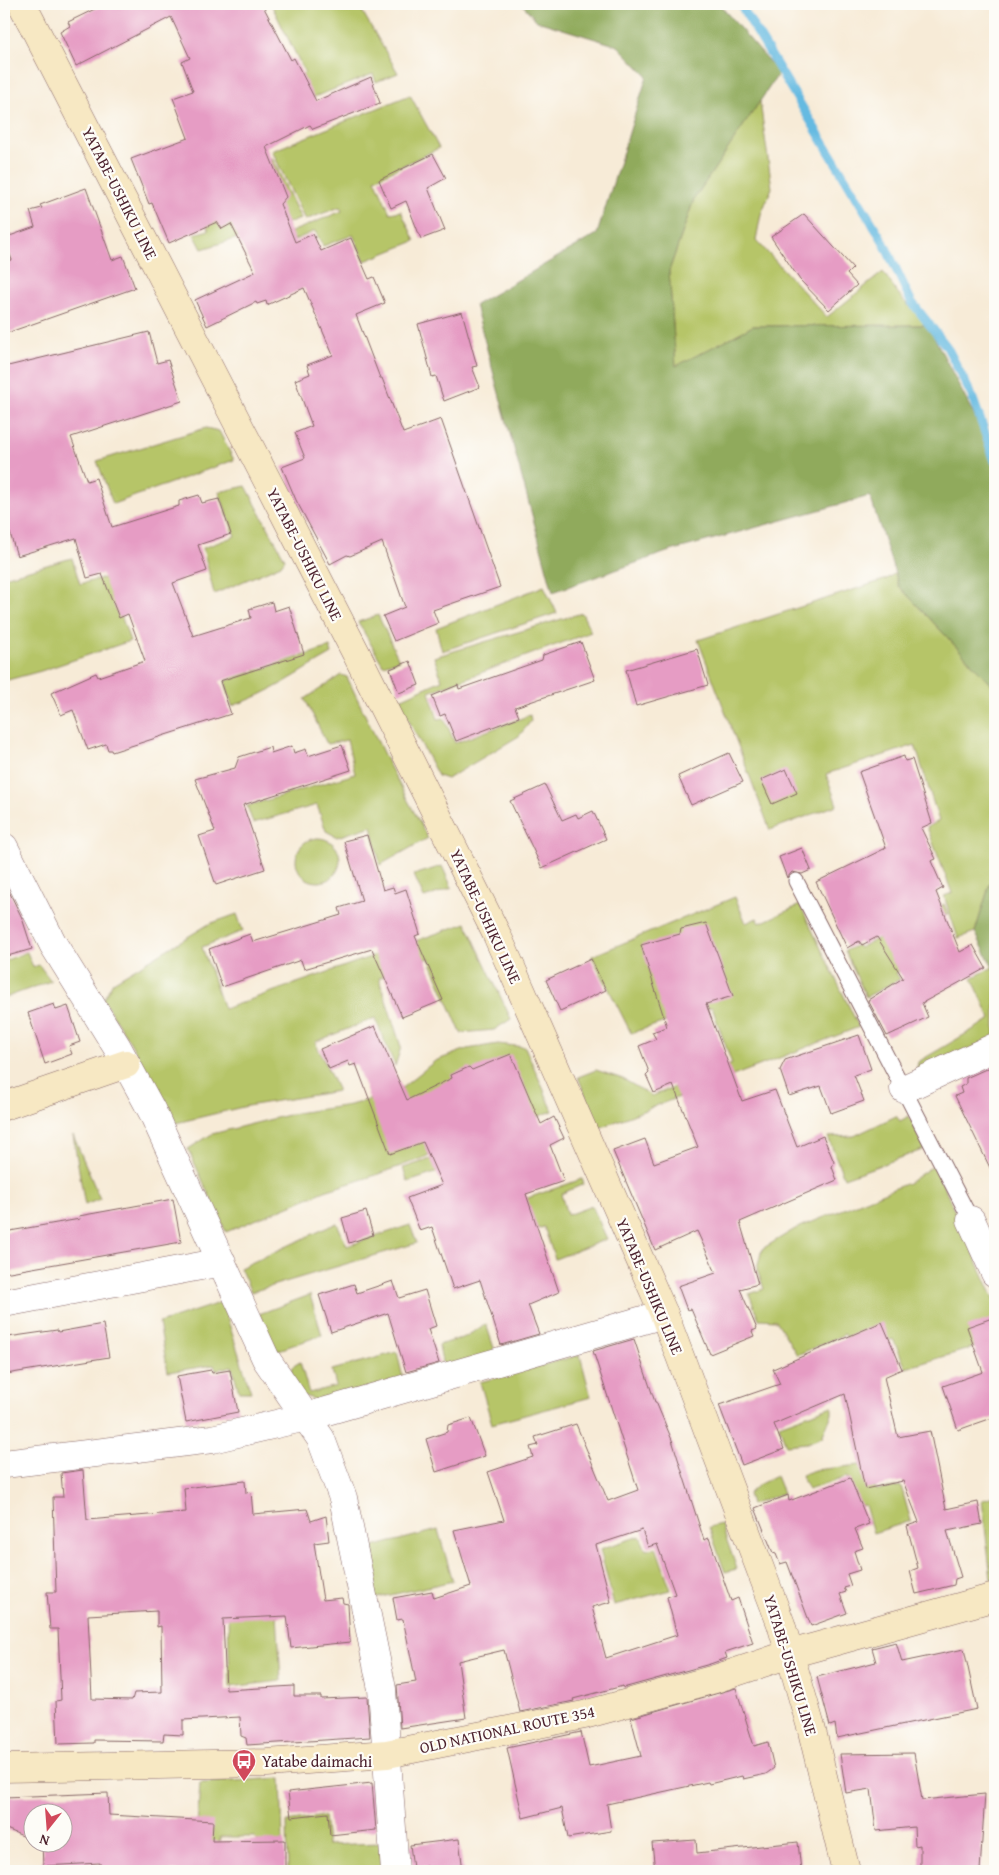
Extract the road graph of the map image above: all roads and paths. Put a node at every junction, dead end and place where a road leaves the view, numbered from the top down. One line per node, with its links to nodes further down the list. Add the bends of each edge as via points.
1 (22, 4): 12 (main road, YATABE-USHIKU LINE, via 496,933)
2 (4, 847): 5 (street, via 53,944)
3 (796, 881): 6 (lane)
4 (995, 1047): 6 (street)
5 (126, 1064): 7 (main road); 9 (street, via 152,1111)
6 (904, 1089): 8 (lane)
7 (4, 1106)
8 (971, 1220): 10 (street)
9 (222, 1262): 11 (street); 13 (street, via 266,1359)
10 (995, 1273)
11 (4, 1303)
12 (664, 1314): 13 (street); 16 (main road, YATABE-USHIKU LINE)
13 (306, 1417): 14 (street, via 212,1439); 17 (street, via 321,1440 343,1498 382,1689)
14 (4, 1464)
15 (995, 1597): 16 (main road, OLD NATIONAL ROUTE 354)
16 (790, 1654): 17 (main road, OLD NATIONAL ROUTE 354, via 715,1679 584,1715); 20 (main road, YATABE-USHIKU LINE, via 829,1794)
17 (387, 1754): 18 (main road, OLD NATIONAL ROUTE 354, via 267,1763); 19 (street)
18 (4, 1768)
19 (395, 1871)
20 (846, 1871)

